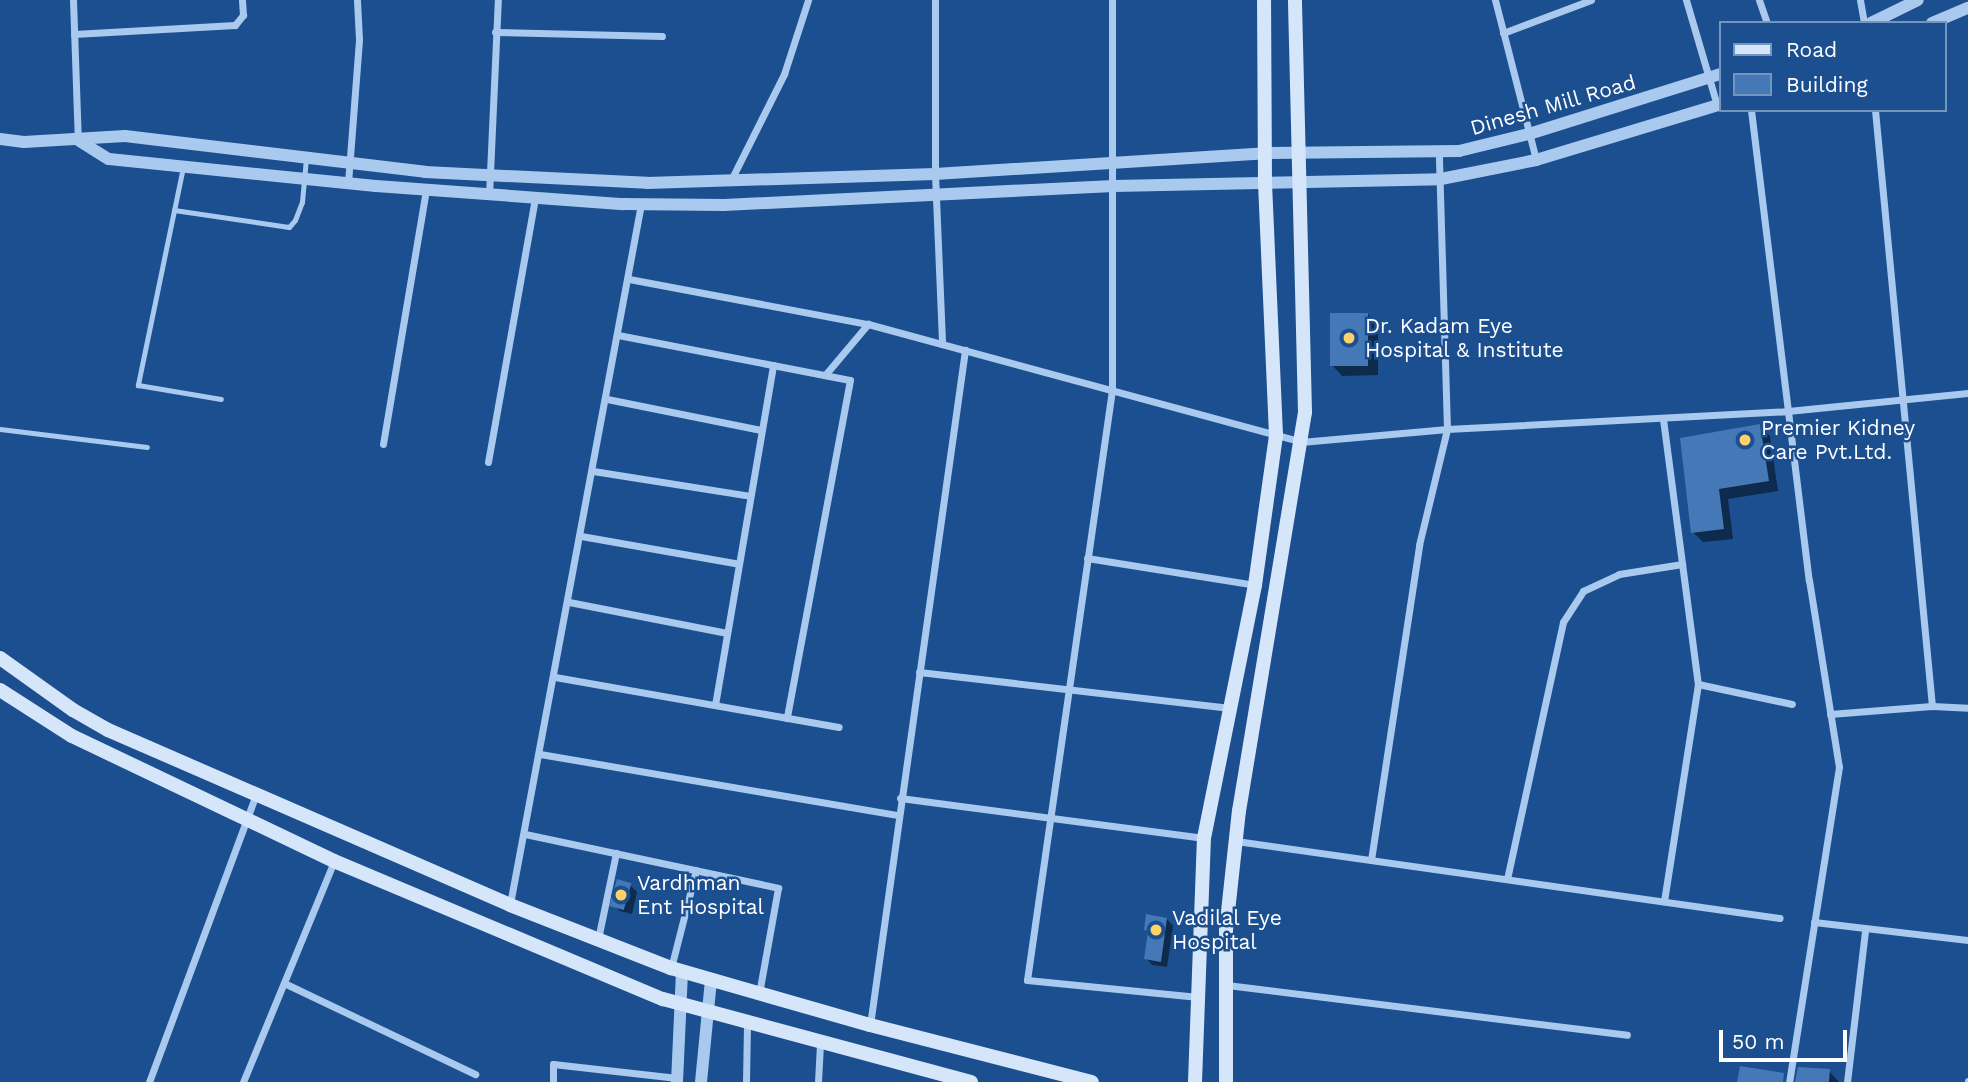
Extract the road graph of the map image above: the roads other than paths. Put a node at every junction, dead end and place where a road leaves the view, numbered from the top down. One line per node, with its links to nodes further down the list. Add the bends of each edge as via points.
1 (72, 0): 23 (street)
2 (242, 0): 23 (street, via 243,15 235,25)
3 (357, 0): 37 (street, via 359,39)
4 (498, 0): 21 (street)
5 (808, 0): 44 (street, via 784,75)
6 (935, 0): 40 (street)
7 (1112, 0): 38 (street)
8 (1264, 0): 32 (main road)
9 (1295, 0): 34 (main road)
10 (1495, 0): 22 (street)
11 (1591, 0): 22 (street)
12 (1686, 0): 25 (street)
13 (1759, 0): 17 (street)
14 (1860, 0): 18 (street)
15 (1918, 0): 19 (street)
16 (1968, 8): 20 (street)
17 (1767, 21)
18 (1864, 21)
19 (1875, 21)
20 (1937, 21)
21 (495, 32): 24 (street); 41 (street)
22 (1503, 33): 29 (street)
23 (74, 34): 31 (street)
24 (662, 36)
25 (1715, 76): 26 (street); 29 (street, Dinesh Mill Road)
26 (1719, 105): 36 (street)
27 (1751, 112): 67 (street)
28 (1875, 112): 66 (street)
29 (1529, 134): 33 (street, Dinesh Mill Road, via 1480,149); 36 (street)
30 (0, 139): 31 (street, Dinesh Mill Road)
31 (78, 141): 35 (street, Dinesh Mill Road, via 125,136); 39 (street, via 109,159)
32 (1265, 153): 34 (street, Dinesh Mill Road); 38 (street, Dinesh Mill Road); 47 (main road)
33 (1439, 153): 34 (street, Dinesh Mill Road); 43 (street)
34 (1299, 154): 45 (main road)
35 (306, 157): 37 (street, Dinesh Mill Road); 42 (lane)
36 (1536, 160): 43 (street)
37 (350, 163): 41 (street, Dinesh Mill Road); 46 (street)
38 (1114, 165): 40 (street, Dinesh Mill Road); 48 (street)
39 (183, 167): 42 (street); 54 (lane)
40 (934, 174): 44 (street, Dinesh Mill Road); 50 (street)
41 (490, 176): 44 (street, Dinesh Mill Road, via 647,183); 51 (street)
42 (306, 179): 46 (street); 54 (lane, via 302,202 289,227)
43 (1441, 180): 45 (street); 70 (street)
44 (730, 181)
45 (1299, 182): 47 (street); 73 (main road, via 1305,412)
46 (348, 183): 49 (street)
47 (1265, 183): 48 (street); 72 (main road)
48 (1114, 186): 50 (street); 62 (street)
49 (426, 190): 51 (street); 74 (street)
50 (936, 193): 53 (street, via 790,202); 58 (street)
51 (489, 196): 52 (street)
52 (535, 199): 53 (street); 76 (street)
53 (641, 204): 55 (street)
54 (174, 210): 64 (lane, via 138,385)
55 (629, 279): 56 (street); 57 (street)
56 (868, 324): 58 (street); 61 (street)
57 (618, 335): 60 (street); 65 (street)
58 (942, 344): 59 (street)
59 (965, 350): 62 (street); 87 (street)
60 (772, 365): 61 (street); 71 (street)
61 (825, 375): 98 (street, via 850,380)
62 (1112, 390): 72 (street); 80 (street)
63 (1968, 393): 66 (street)
64 (221, 399)
65 (607, 399): 71 (street); 77 (street)
66 (1903, 400): 67 (street); 94 (street)
67 (1788, 411): 68 (street); 97 (street)
68 (1663, 419): 70 (street); 82 (street)
69 (0, 429): 75 (lane)
70 (1447, 429): 73 (street); 110 (street, via 1419,545)
71 (761, 430): 78 (street)
72 (1276, 435): 73 (street); 83 (main road)
73 (1301, 442): 108 (main road)
74 (383, 444)
75 (147, 447)
76 (488, 462)
77 (593, 471): 78 (street); 79 (street)
78 (750, 496): 81 (street)
79 (581, 536): 81 (street); 84 (street)
80 (1087, 558): 83 (street); 91 (street)
81 (739, 564): 85 (street)
82 (1682, 564): 89 (street); 113 (street, via 1619,574 1583,591 1563,621)
83 (1255, 585): 95 (main road)
84 (569, 602): 85 (street); 88 (street)
85 (727, 633): 93 (street)
86 (0, 658): 101 (main road, via 108,730)
87 (919, 672): 91 (street); 102 (street)
88 (555, 677): 93 (street); 100 (street)
89 (1698, 684): 92 (street); 114 (street)
90 (0, 690): 104 (main road, via 72,736)
91 (1069, 690): 95 (street); 105 (street)
92 (1792, 704)
93 (715, 705): 98 (street)
94 (1932, 706): 96 (street); 97 (street)
95 (1228, 708): 107 (main road)
96 (1968, 708)
97 (1830, 713): 117 (street, via 1839,767)
98 (787, 718): 99 (street)
99 (839, 727)
100 (540, 754): 103 (street); 106 (street)
101 (256, 793): 104 (street); 115 (main road)
102 (900, 798): 103 (street); 105 (street)
103 (898, 815): 130 (street)
104 (245, 819): 111 (main road); 135 (street)
105 (1050, 820): 107 (street); 126 (street, via 1027,980)
106 (525, 834): 109 (street); 115 (street)
107 (1204, 838): 126 (main road)
108 (1235, 841): 110 (street); 124 (main road, via 1226,930)
109 (616, 853): 112 (street); 119 (street)
110 (1371, 860): 113 (street)
111 (334, 861): 123 (street); 127 (main road)
112 (696, 870): 121 (street); 125 (street, via 778,888)
113 (1507, 879): 114 (street)
114 (1664, 901): 116 (street)
115 (510, 905): 119 (main road)
116 (1780, 918)
117 (1814, 922): 118 (street); 145 (street)
118 (1866, 930): 120 (street); 146 (street)
119 (598, 939): 121 (main road)
120 (1968, 940)
121 (676, 970): 122 (main road); 127 (street)
122 (711, 980): 125 (main road); 128 (street)
123 (284, 983): 133 (street); 136 (street)
124 (1227, 985): 131 (street); 144 (main road)
125 (759, 994): 130 (main road)
126 (1198, 997): 143 (main road)
127 (678, 1005): 128 (main road); 134 (street)
128 (706, 1013): 129 (main road); 138 (street)
129 (747, 1023): 132 (main road); 139 (street)
130 (870, 1025): 142 (main road)
131 (1627, 1035)
132 (820, 1043): 140 (street); 141 (main road)
133 (475, 1074)
134 (677, 1080): 137 (street, via 553,1064)
135 (149, 1082)
136 (243, 1082)
137 (553, 1082)
138 (701, 1082)
139 (746, 1082)
140 (818, 1082)
141 (971, 1082)
142 (1092, 1082)
143 (1195, 1082)
144 (1226, 1082)
145 (1788, 1082)
146 (1847, 1082)

